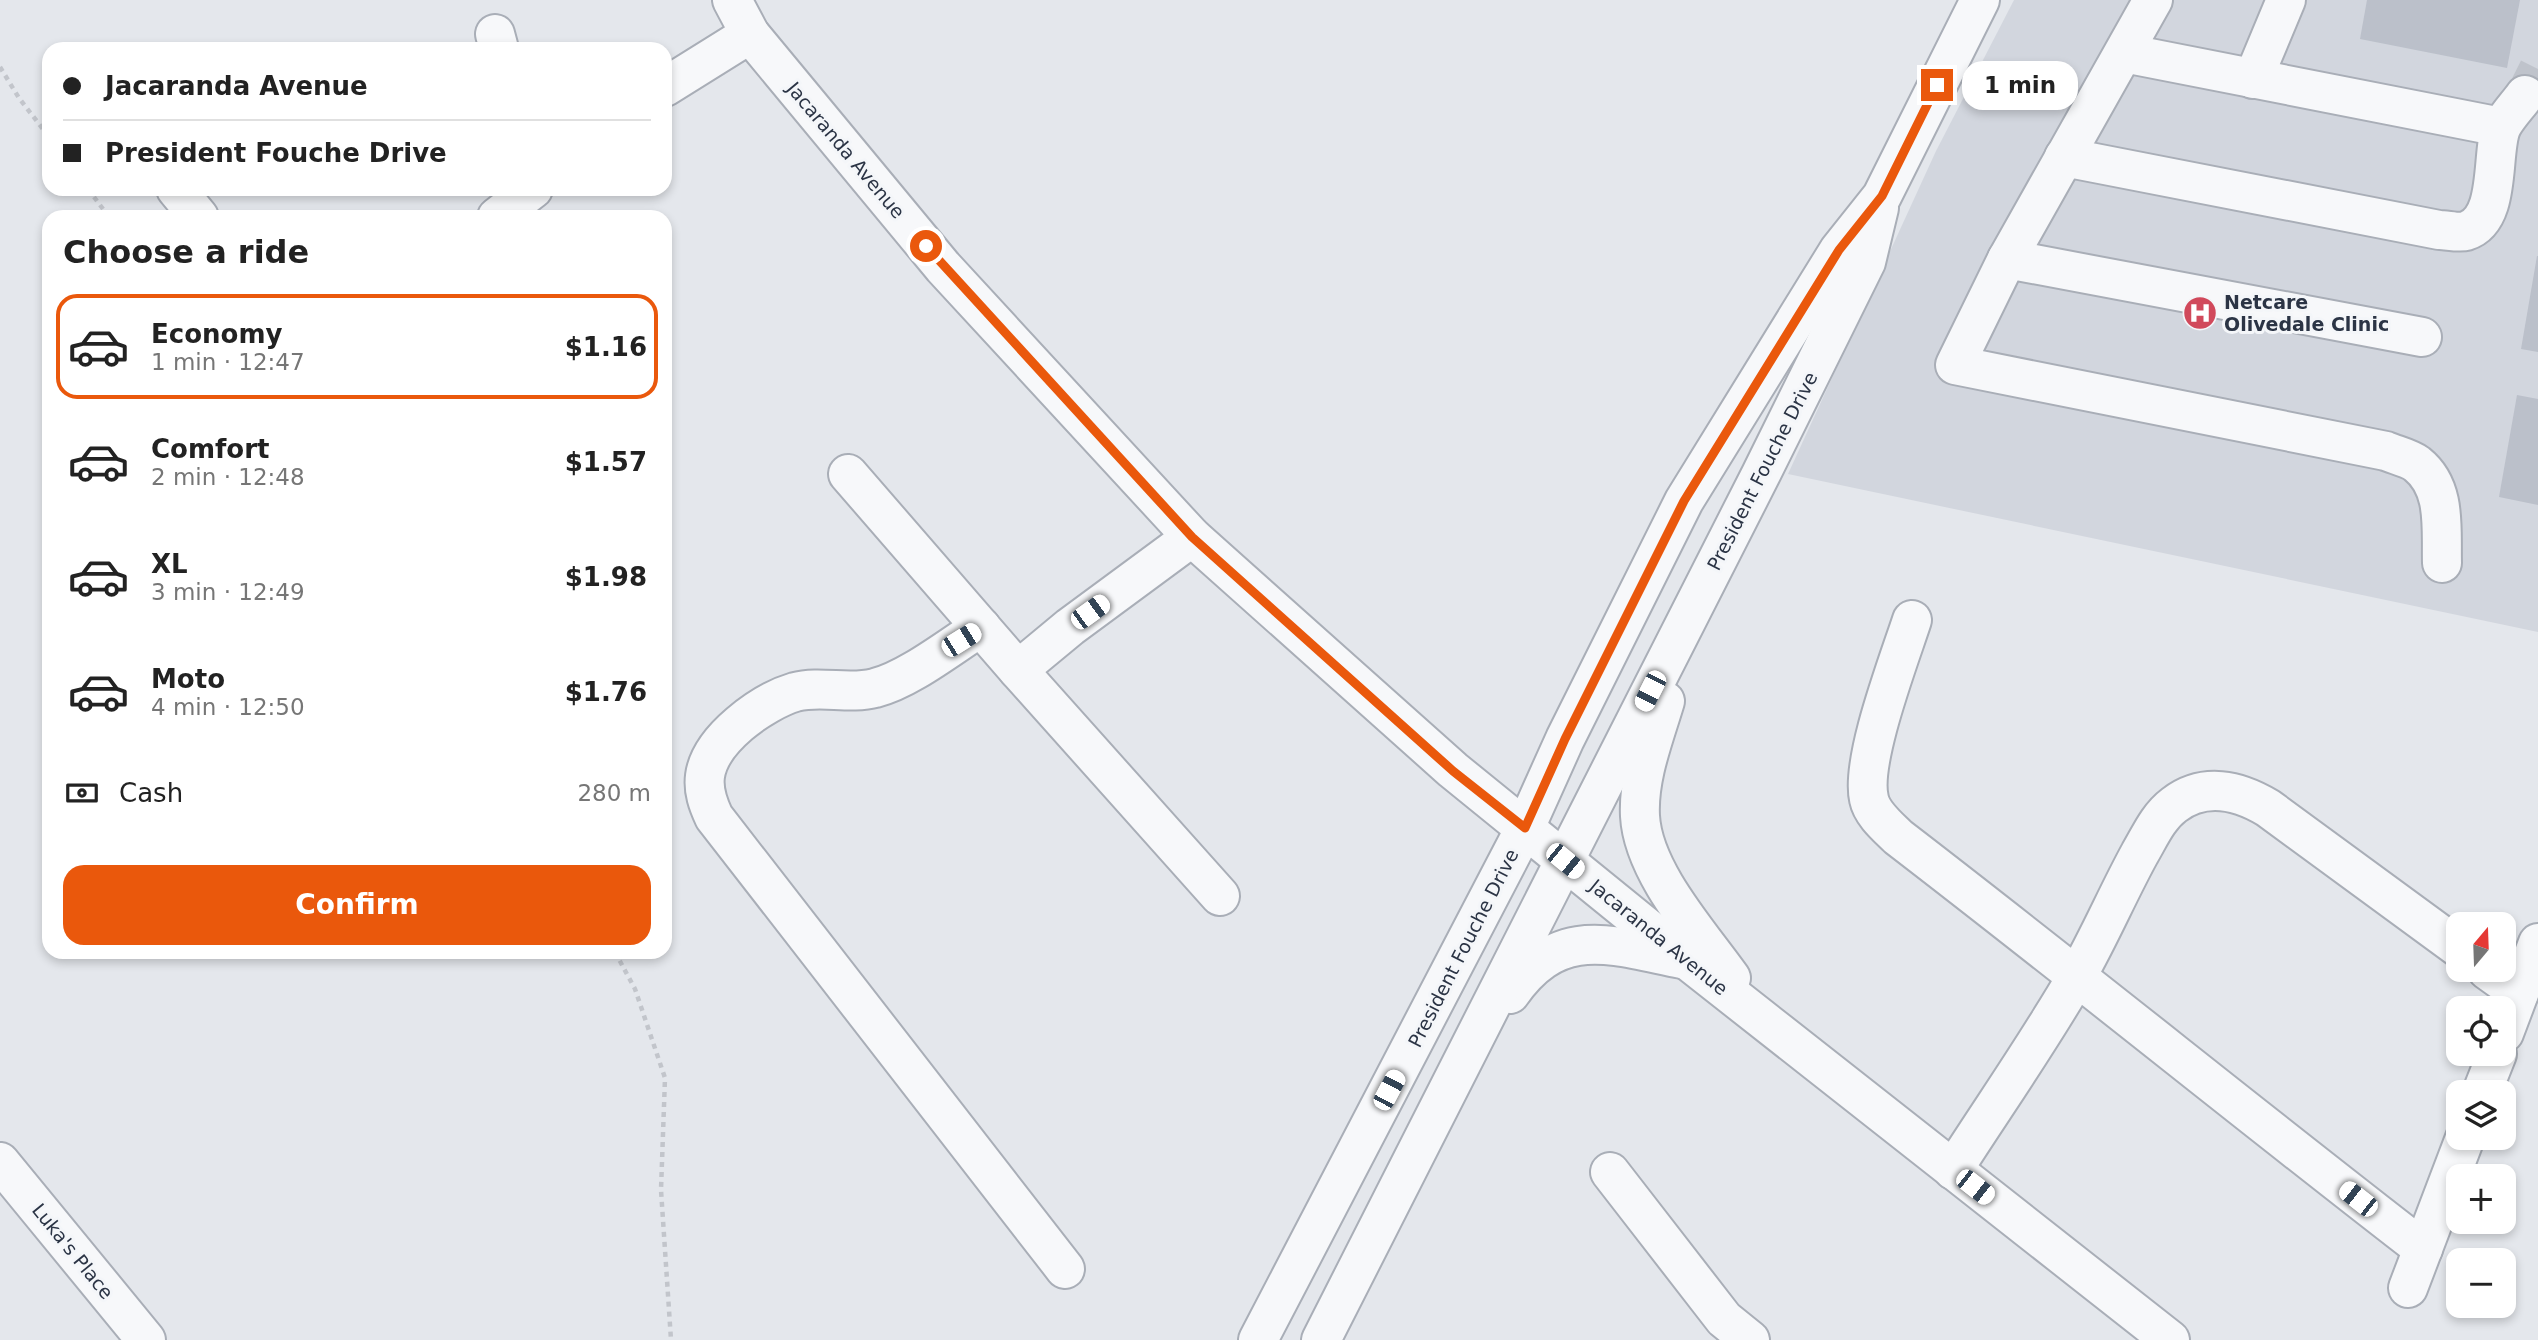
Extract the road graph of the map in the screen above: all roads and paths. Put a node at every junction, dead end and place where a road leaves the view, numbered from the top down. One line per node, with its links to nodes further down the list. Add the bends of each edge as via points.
1 (732, 0): 5 (street, Jacaranda Avenue)
2 (1980, 0): 16 (street, President Fouche Drive)
3 (2153, 0): 6 (street)
4 (2286, 0): 8 (street)
5 (750, 34): 9 (street); 22 (street, Jacaranda Avenue, via 943,267)
6 (2124, 52): 8 (street); 13 (street)
7 (0, 67): 12 (path)
8 (2253, 79): 11 (street)
9 (672, 83)
10 (2525, 95): 11 (street)
11 (2501, 127): 13 (street, via 2492,195 2475,225 2465,231 2439,230)
12 (42, 128)
13 (2064, 158): 19 (street)
14 (182, 196): 17 (street)
15 (524, 196): 18 (street)
16 (1882, 196): 24 (street, President Fouche Drive, via 1866,262); 28 (street, President Fouche Drive, via 1839,250 1684,501)
17 (193, 210)
18 (506, 210)
19 (2007, 259): 20 (street); 23 (street, via 1955,365 2386,451 2415,462 2434,482 2441,510)
20 (2422, 337)
21 (848, 474): 26 (street)
22 (1192, 537): 27 (street); 28 (street, Jacaranda Avenue, via 1453,771)
23 (2442, 563)
24 (1696, 602): 29 (street, President Fouche Drive); 39 (street, via 1647,758 1640,814 1643,838 1666,888)
25 (1912, 620): 35 (street, via 1870,755 1869,801 1898,837)
26 (981, 627): 27 (street); 46 (street, via 901,678 874,688 796,692 765,705 716,749 705,774 705,796 713,817)
27 (1018, 670): 30 (street)
28 (1525, 828): 29 (street, Jacaranda Avenue); 51 (street, President Fouche Drive)
29 (1565, 861): 34 (street, Jacaranda Avenue); 40 (street, President Fouche Drive)
30 (1220, 896)
31 (2446, 938): 35 (street, via 2251,797 2211,790 2172,806 2157,823)
32 (2538, 943): 37 (street)
33 (619, 959): 50 (path, via 635,989 665,1078 661,1190)
34 (1687, 960): 39 (street, Jacaranda Avenue); 40 (street, via 1606,944 1558,951 1519,982)
35 (2078, 976): 43 (street); 45 (street)
36 (2504, 982): 37 (street)
37 (2519, 993): 38 (street)
38 (2516, 1001)
39 (1759, 1017): 43 (street, Jacaranda Avenue)
40 (1460, 1066): 52 (street, President Fouche Drive)
41 (2460, 1150): 45 (street)
42 (0, 1162): 49 (street, Luka's Place)
43 (1953, 1170): 53 (street, Jacaranda Avenue)
44 (1610, 1172): 48 (street)
45 (2423, 1249): 47 (street)
46 (1065, 1269)
47 (2407, 1287)
48 (1728, 1333)
49 (146, 1340)
50 (671, 1340)
51 (1258, 1340)
52 (1321, 1340)
53 (2170, 1340)

